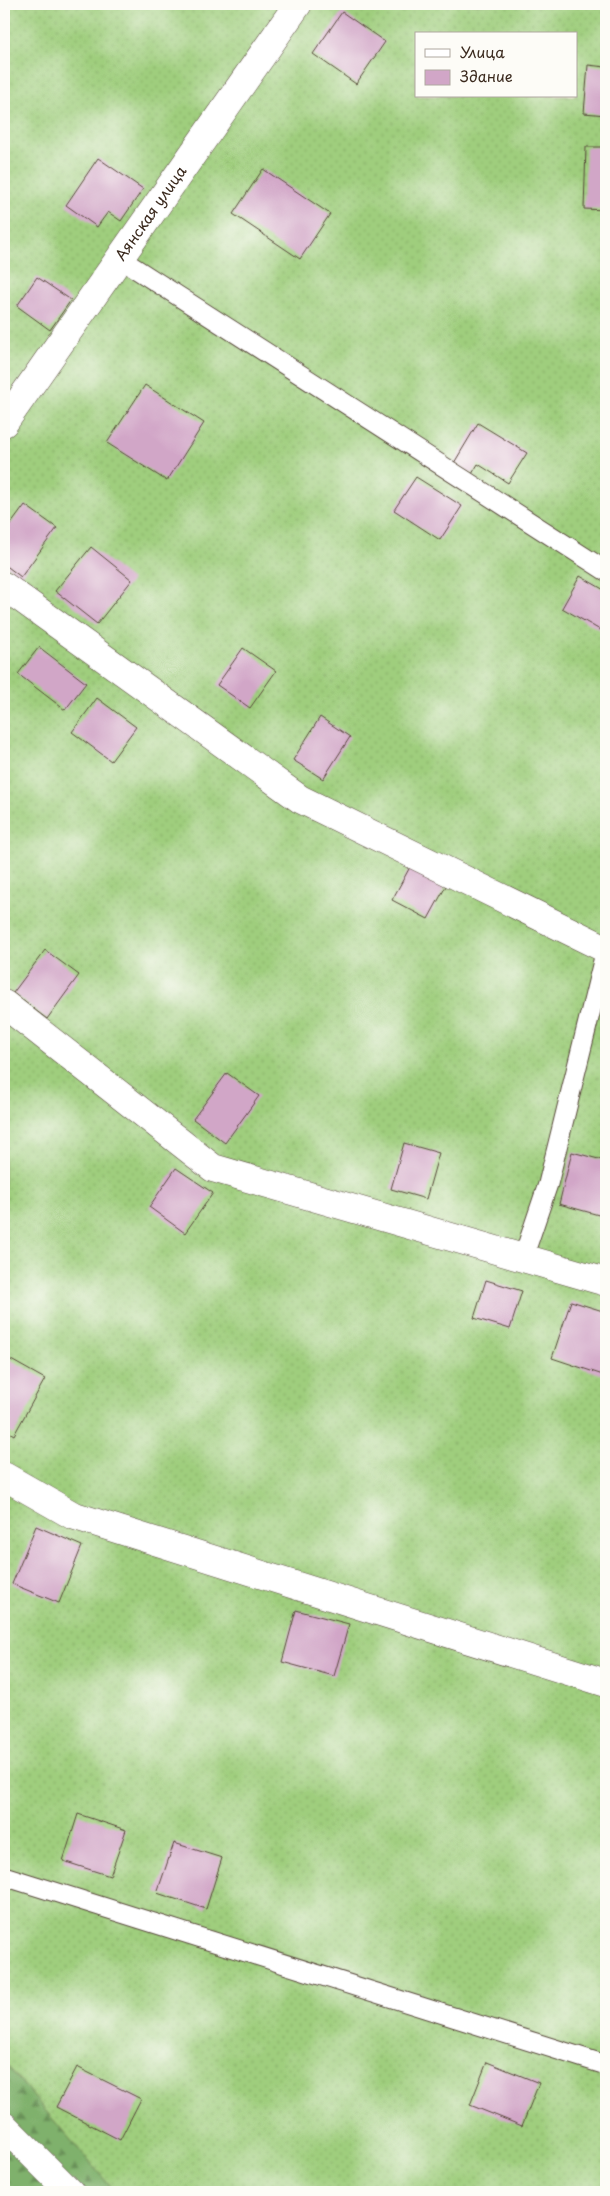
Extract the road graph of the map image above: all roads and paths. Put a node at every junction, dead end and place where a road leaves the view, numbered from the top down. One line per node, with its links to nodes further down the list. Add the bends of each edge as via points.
1 (298, 4): 2 (street, Аянская улица)
2 (120, 258): 3 (street, Аянская улица); 4 (lane)
3 (4, 422)
4 (606, 571)
5 (4, 586): 6 (street, via 300,799)
6 (606, 949): 8 (lane, via 548,1184)
7 (4, 1004): 8 (street, via 213,1168)
8 (523, 1258): 9 (street)
9 (606, 1282)
10 (4, 1476): 11 (street, via 72,1515)
11 (606, 1683)
12 (4, 1876): 13 (lane)
13 (606, 2065)
14 (4, 2126): 15 (street)
15 (70, 2192)

